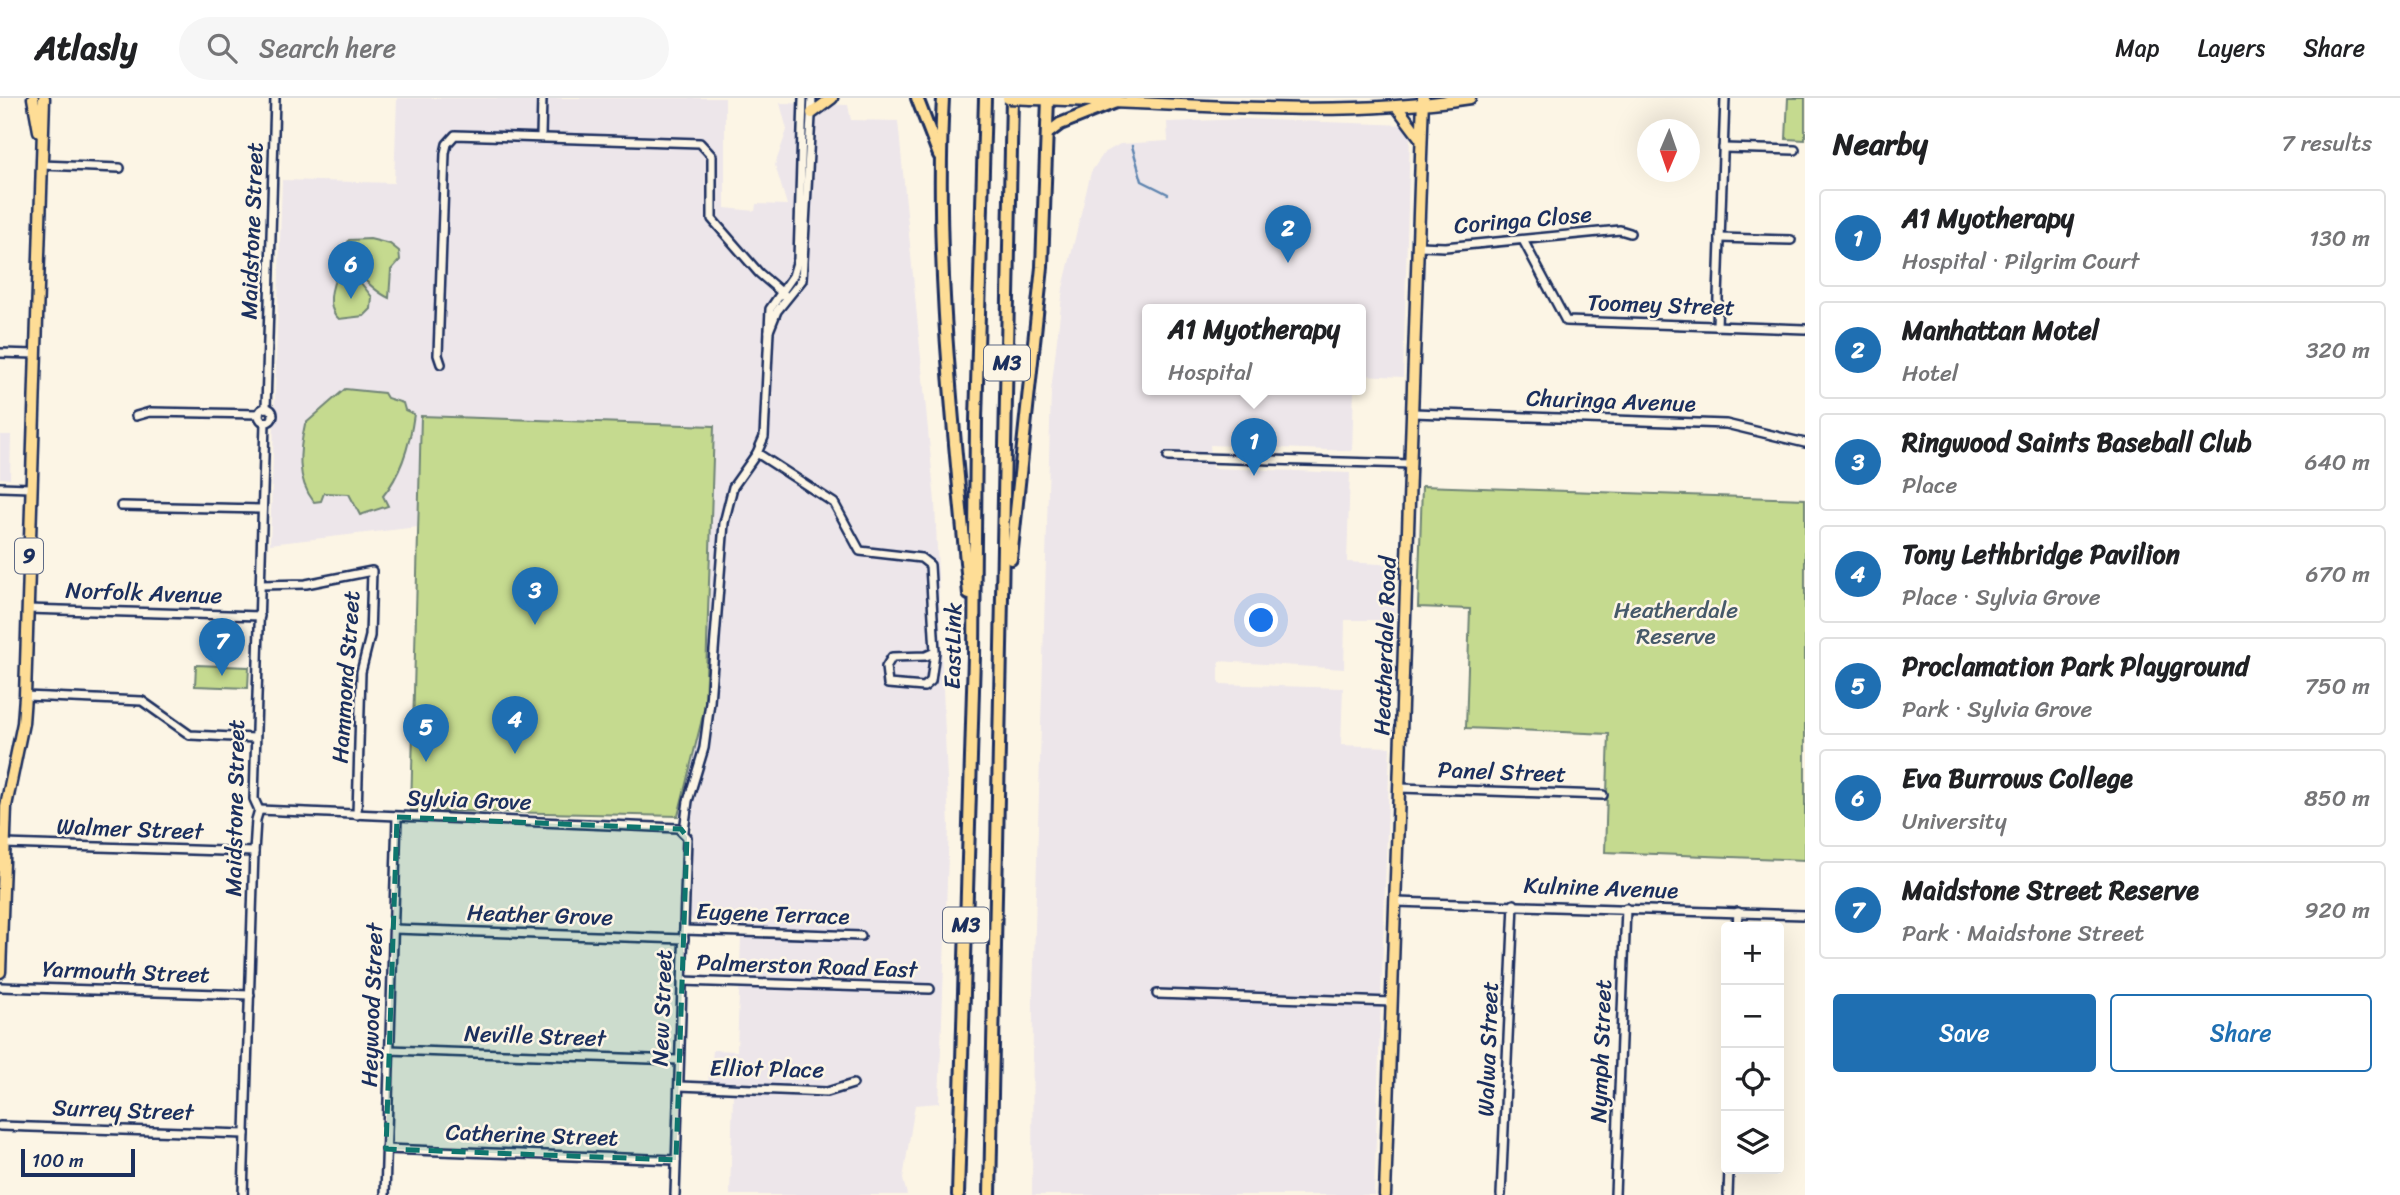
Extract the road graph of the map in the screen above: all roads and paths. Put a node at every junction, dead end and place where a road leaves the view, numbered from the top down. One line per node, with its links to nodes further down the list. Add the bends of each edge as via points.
1 (33, 98): 22 (main road, 9)
2 (44, 98): 22 (main road, 9)
3 (275, 98): 40 (street, Maidstone Street)
4 (542, 98): 21 (street)
5 (803, 98): 34 (street, via 798,259)
6 (812, 98): 19 (street)
7 (832, 98): 19 (main road)
8 (917, 98): 26 (highway)
9 (943, 98): 26 (highway)
10 (985, 98): 58 (highway, EastLink / M3)
11 (1010, 98): 14 (main road, bridge); 56 (highway, M3)
12 (1470, 98): 17 (main road)
13 (1725, 98): 24 (street)
14 (1031, 99): 15 (main road)
15 (1048, 99): 16 (main road); 20 (highway)
16 (1118, 101): 18 (main road); 20 (highway)
17 (1423, 101): 18 (main road); 23 (main road, Heatherdale Road)
18 (1397, 107): 23 (main road)
19 (812, 114): 34 (street, via 806,260 802,280)
20 (1048, 133): 56 (highway, via 1039,307)
21 (541, 136): 34 (street, via 704,145 712,156 712,219); 39 (street, via 463,134 447,144 438,355)
22 (41, 138): 27 (main road, 9)
23 (1422, 139): 33 (main road, Heatherdale Road)
24 (1723, 148): 25 (street); 30 (street)
25 (1795, 150)
26 (941, 161): 58 (highway, via 957,459)
27 (40, 165): 28 (street); 38 (main road, 9)
28 (120, 168)
29 (1630, 233): 31 (street, Coringa Close, via 1620,230)
30 (1720, 239): 32 (street); 35 (street)
31 (1523, 240): 33 (street, Coringa Close); 35 (street, Toomey Street, via 1566,321)
32 (1791, 240)
33 (1419, 246): 41 (main road, Heatherdale Road)
34 (784, 294): 46 (street, via 768,334 766,421)
35 (1717, 326): 36 (street, Toomey Street)
36 (1805, 329)
37 (0, 353): 38 (street)
38 (35, 354): 50 (main road, 9)
39 (442, 364)
40 (266, 408): 42 (street); 44 (street, Maidstone Street, via 273,415)
41 (1413, 413): 45 (street, Churinga Avenue, via 1726,424); 48 (main road, Heatherdale Road)
42 (259, 414): 43 (street, via 150,412); 44 (street)
43 (136, 416)
44 (265, 422): 52 (street, Maidstone Street)
45 (1805, 443)
46 (757, 453): 57 (street, via 834,503 860,551 920,558 930,565); 67 (street, New Street, via 733,486 724,523 704,748)
47 (1168, 457): 48 (street)
48 (1411, 464): 61 (main road, Heatherdale Road)
49 (0, 486): 50 (street)
50 (30, 488): 54 (main road, 9)
51 (121, 506): 52 (street)
52 (262, 509): 53 (street, Maidstone Street)
53 (260, 585): 55 (street, Maidstone Street); 65 (street, Hammond Street, via 306,584 372,571 370,636 361,672)
54 (27, 610): 55 (street, Norfolk Avenue); 59 (main road, 9)
55 (260, 616): 60 (street, Maidstone Street)
56 (1003, 627): 100 (highway, M3)
57 (934, 652): 57 (street, via 891,657 886,667 888,684 924,687 931,681)
58 (974, 656): 99 (highway, EastLink / M3)
59 (25, 696): 60 (street, via 142,701 190,735); 63 (main road, 9)
60 (255, 738): 64 (street, Maidstone Street, via 254,799)
61 (1400, 788): 62 (street, Panel Street); 70 (main road, Heatherdale Road)
62 (1603, 795)
63 (3, 806): 68 (main road, 9)
64 (260, 810): 65 (street, Sylvia Grove); 69 (street, Maidstone Street)
65 (357, 815): 66 (street, Sylvia Grove)
66 (397, 817): 67 (street, Sylvia Grove); 76 (street, Heywood Street)
67 (681, 830): 77 (street, New Street, via 687,837)
68 (5, 844): 69 (street, Walmer Street); 80 (main road, 9)
69 (254, 852): 85 (street, Maidstone Street)
70 (1396, 902): 71 (street, Kulnine Avenue); 86 (main road, Heatherdale Road)
71 (1514, 904): 72 (street, Kulnine Avenue); 102 (street, Walwa Street)
72 (1626, 908): 73 (street, Kulnine Avenue); 103 (street, Nymph Street)
73 (1738, 912): 74 (street, Kulnine Avenue); 75 (street)
74 (1805, 915)
75 (1737, 922)
76 (394, 929): 79 (street, Heather Grove); 87 (street, Heywood Street)
77 (684, 930): 78 (street, Eugene Terrace); 79 (street, New Street)
78 (861, 936)
79 (684, 939): 81 (street, New Street)
80 (0, 972)
81 (682, 981): 83 (street, Palmerston Road East); 88 (street, New Street)
82 (0, 988): 85 (street, Yarmouth Street)
83 (930, 989)
84 (1157, 994): 86 (street)
85 (250, 995): 92 (street, Maidstone Street)
86 (1392, 1002): 101 (main road, Heatherdale Road)
87 (389, 1050): 88 (street, Neville Street); 93 (street, Heywood Street)
88 (679, 1060): 90 (street, New Street)
89 (853, 1084): 90 (street, Elliot Place, via 827,1092)
90 (678, 1086): 94 (street, New Street)
91 (0, 1126): 92 (street, Surrey Street)
92 (245, 1134): 96 (street, Maidstone Street)
93 (386, 1149): 94 (street, Catherine Street); 97 (street, Heywood Street)
94 (676, 1160): 98 (street, New Street)
95 (1728, 1174): 104 (street)
96 (243, 1195)
97 (385, 1195)
98 (675, 1195)
99 (958, 1195)
100 (991, 1195)
101 (1385, 1195)
102 (1501, 1195)
103 (1615, 1195)
104 (1728, 1195)

